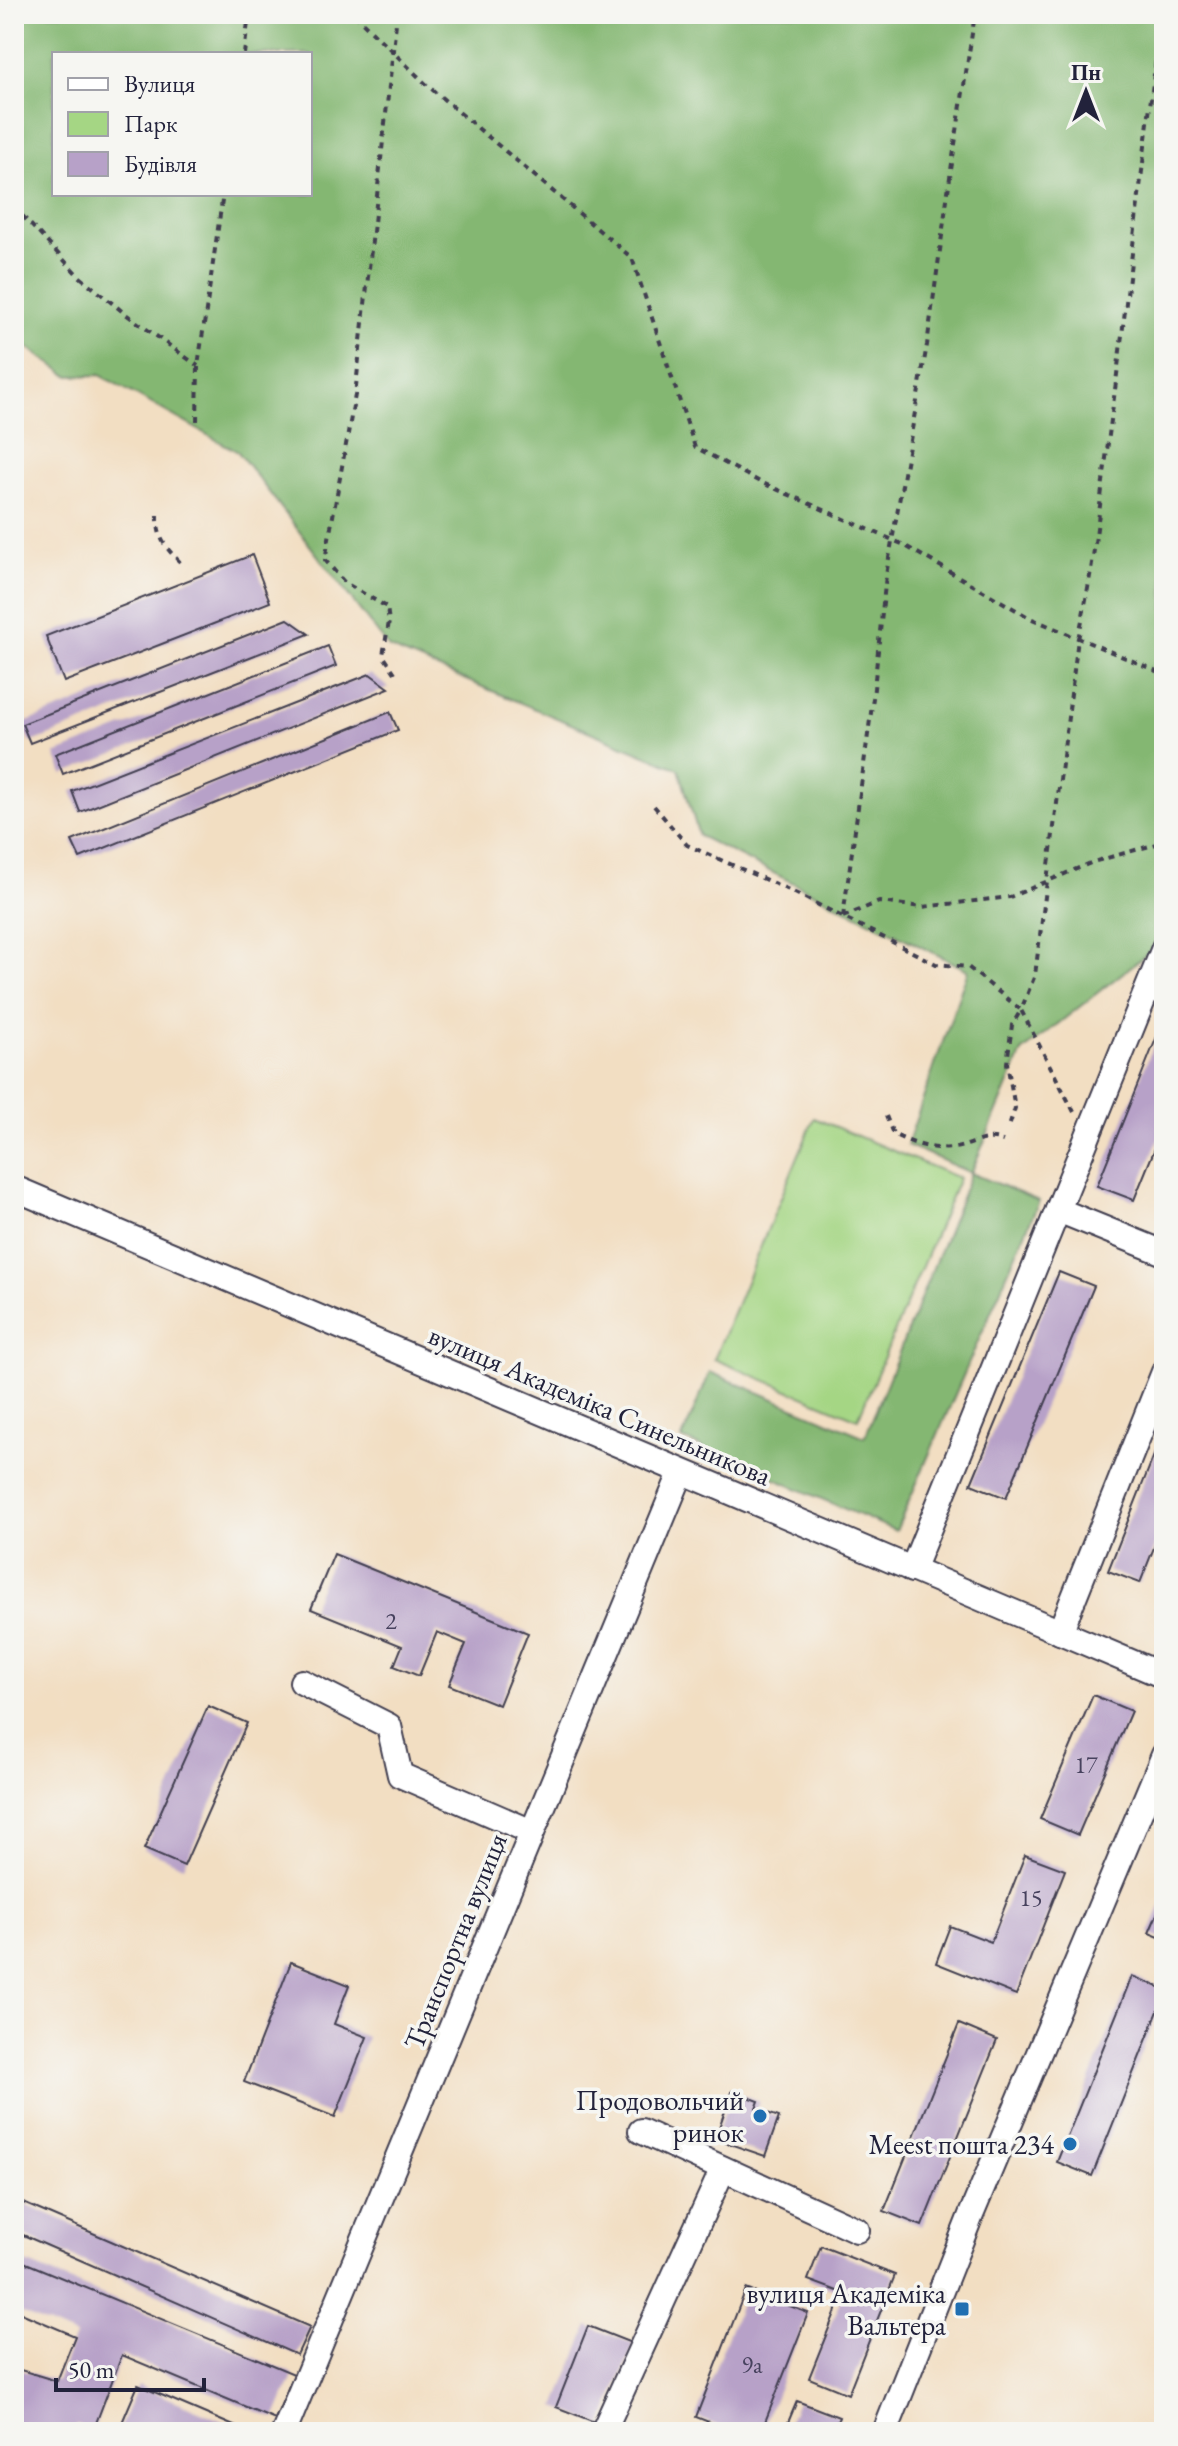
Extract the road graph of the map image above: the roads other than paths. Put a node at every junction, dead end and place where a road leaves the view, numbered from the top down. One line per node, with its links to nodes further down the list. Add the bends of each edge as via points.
1 (1164, 948): 3 (street)
2 (14, 1188): 6 (street, вулиця Академіка Синельникова)
3 (1058, 1210): 4 (street); 7 (street)
4 (1164, 1253)
5 (1164, 1372): 8 (street)
6 (681, 1473): 7 (street, вулиця Академіка Синельникова); 12 (street, Транспортна вулиця)
7 (912, 1570): 8 (street, вулиця Академіка Синельникова)
8 (1060, 1632): 9 (street, вулиця Академіка Синельникова)
9 (1164, 1676)
10 (302, 1682): 12 (street, via 389,1726 400,1775)
11 (1164, 1755): 18 (street)
12 (532, 1832): 16 (street, Транспортна вулиця)
13 (641, 2131): 14 (street)
14 (723, 2169): 15 (street); 17 (street)
15 (857, 2230)
16 (284, 2432)
17 (603, 2432)
18 (885, 2432)

